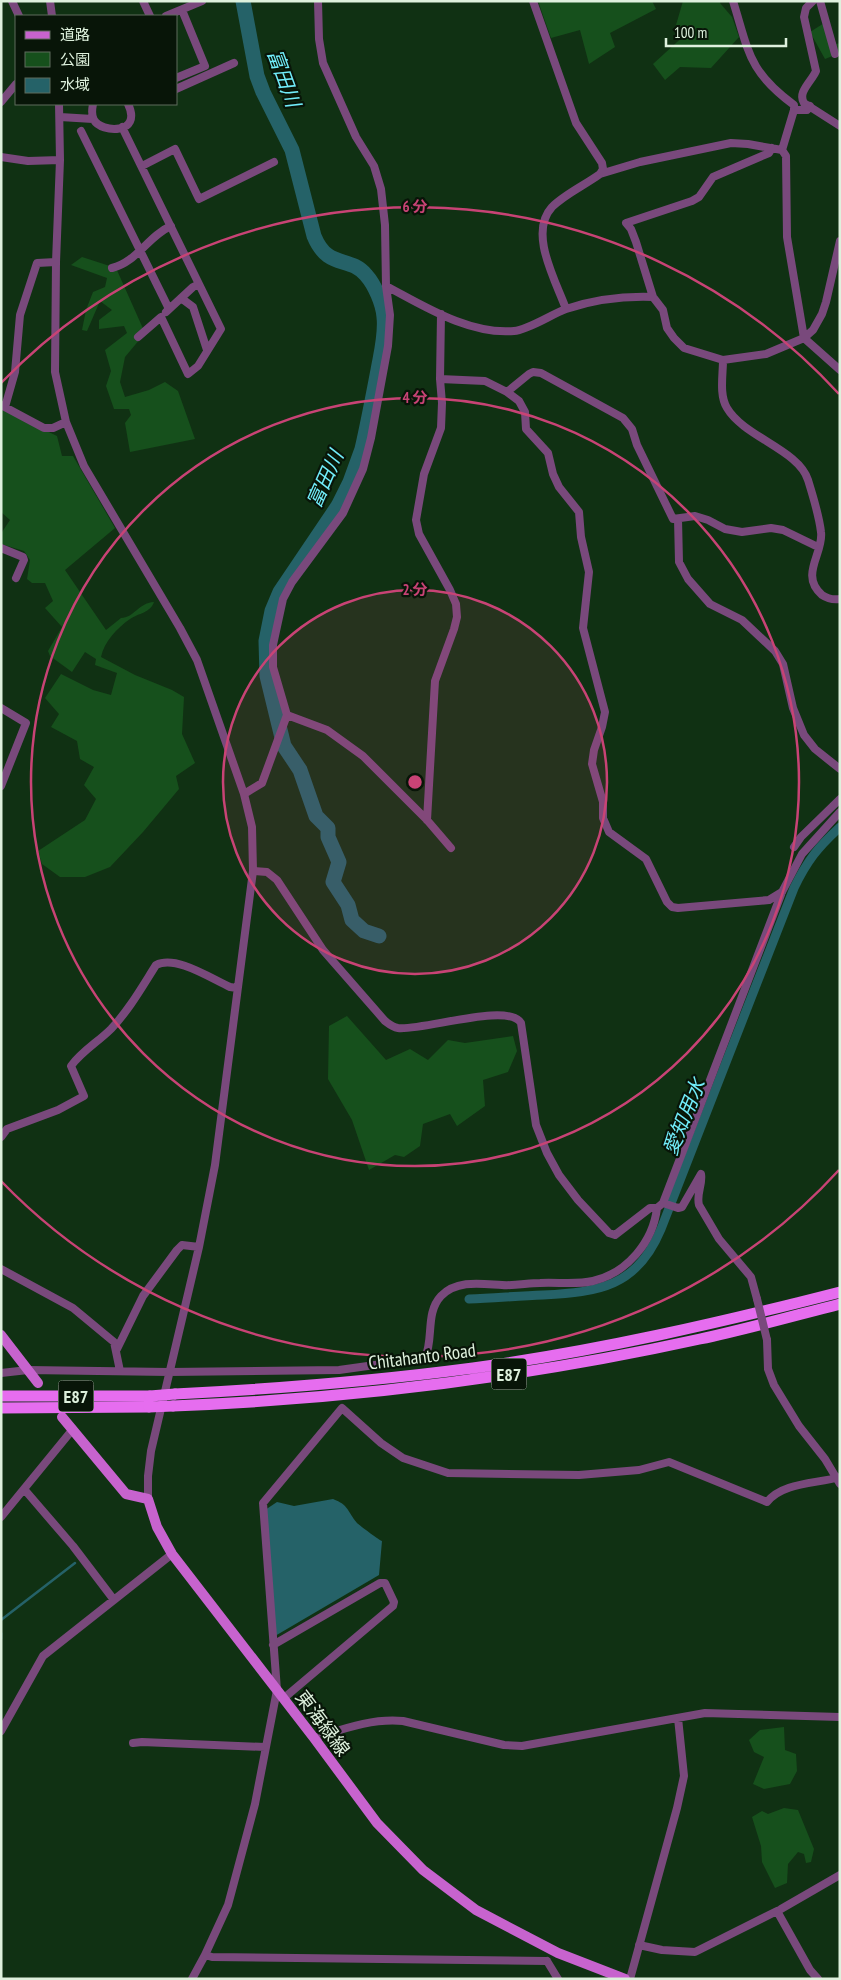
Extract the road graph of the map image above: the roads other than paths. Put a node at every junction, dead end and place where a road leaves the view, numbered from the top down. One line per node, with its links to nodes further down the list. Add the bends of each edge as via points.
1 (12, 1): 12 (street)
2 (50, 1): 13 (street)
3 (144, 1): 14 (street)
4 (202, 1): 10 (street)
5 (318, 1): 45 (street, via 323,63 356,137 374,166 381,189)
6 (533, 1): 38 (street, via 576,123 602,163)
7 (733, 1): 26 (street, via 746,48 756,69 794,105)
8 (813, 1): 25 (street, via 806,8 804,17 816,70 802,96 804,103)
9 (820, 1): 16 (street)
10 (192, 3): 11 (street)
11 (182, 10): 15 (street); 18 (street, via 206,66)
12 (19, 15)
13 (52, 15)
14 (150, 15)
15 (169, 15)
16 (835, 54)
17 (234, 63): 20 (street)
18 (178, 77)
19 (15, 85): 21 (street)
20 (178, 87)
21 (1, 102)
22 (59, 105): 27 (street)
23 (93, 105): 28 (street)
24 (128, 105): 30 (street, via 132,120)
25 (810, 106): 26 (street, via 807,110); 29 (street)
26 (794, 110): 33 (street)
27 (60, 117): 28 (street); 35 (street)
28 (93, 120): 30 (street, via 102,127)
29 (840, 126)
30 (122, 128): 37 (street)
31 (81, 131): 41 (street)
32 (772, 148): 33 (street); 38 (street, via 731,142); 46 (street, via 769,153 713,177 699,197 692,201 626,223 636,242)
33 (782, 150): 53 (street, via 786,156 787,237)
34 (1, 157): 35 (street, via 28,161)
35 (60, 160): 42 (street)
36 (274, 162): 37 (street, via 200,199 175,149)
37 (142, 166): 39 (street)
38 (600, 174): 49 (street, via 553,206 546,215 543,247)
39 (171, 226): 41 (street); 44 (street)
40 (840, 241): 53 (street, via 822,314)
41 (140, 251): 43 (street, via 121,266); 48 (street)
42 (56, 262): 59 (street, via 37,263 20,315 16,372); 60 (street, via 55,372)
43 (112, 268)
44 (199, 284): 47 (street); 54 (street, via 220,329)
45 (386, 286): 50 (street); 67 (street, via 390,315 388,346 372,438 363,469 343,513 292,582 278,618 273,667)
46 (653, 297): 49 (street, via 630,296); 55 (street, via 663,310 667,328 684,348)
47 (181, 298): 48 (street); 54 (street, via 193,307)
48 (169, 309): 51 (street)
49 (566, 309): 50 (street, via 515,331 474,327)
50 (441, 314): 57 (street)
51 (161, 316): 52 (street); 54 (street, via 188,374 198,366)
52 (138, 337)
53 (804, 338): 55 (street, via 766,354); 56 (street)
54 (208, 350)
55 (723, 360): 62 (street, via 722,396 727,408 739,422 801,466 808,478 821,532)
56 (840, 370)
57 (440, 379): 58 (street, via 485,381); 73 (street, via 441,428 424,474 416,520 419,534 456,604 457,617 434,681)
58 (507, 392): 61 (street, via 529,374 541,372 623,418 632,429 673,519); 77 (street, via 519,401 526,429 548,453 559,487 579,512 589,572 583,628 605,712 592,764 609,832 646,859 672,907 769,900)
59 (3, 406): 60 (street, via 44,428)
60 (66, 422): 70 (street, via 84,466 197,660)
61 (678, 520): 62 (street, via 695,516 742,532 771,528 783,530); 68 (street, via 679,562 688,579 710,604 742,620 775,651 784,664 793,708 804,735)
62 (818, 547): 65 (street, via 812,576 816,589 827,599)
63 (1, 548): 64 (street, via 23,556)
64 (16, 578)
65 (840, 599)
66 (1, 708): 69 (street, via 26,722)
67 (287, 715): 70 (street, via 262,782); 73 (street, via 327,730 362,756)
68 (840, 769)
69 (1, 786)
70 (244, 794): 76 (street, via 252,826)
71 (840, 799): 74 (street)
72 (840, 812): 77 (street, via 802,854)
73 (427, 820): 75 (street)
74 (794, 847)
75 (451, 848)
76 (253, 871): 78 (street); 80 (street, via 267,872 277,880 323,950 391,1026 405,1028 484,1016 519,1019 536,1125 547,1153 578,1200 609,1233 616,1235 650,1208)
77 (782, 892): 80 (street)
78 (237, 988): 79 (street, via 177,962 156,964 131,1004 71,1066 84,1096 58,1110 6,1129); 81 (street, via 215,1164)
79 (1, 1137)
80 (660, 1205): 89 (street, via 650,1233 638,1251 627,1264 602,1278 561,1284 474,1283 441,1296 432,1317 425,1358 339,1370); 97 (street, bridge, via 682,1208 701,1174 699,1204 720,1239 751,1277 767,1340 768,1369 774,1385 799,1426)
81 (199, 1247): 86 (street, via 182,1245 177,1250 143,1296); 89 (street)
82 (1, 1269): 86 (street, via 73,1308 114,1342)
83 (840, 1292): 93 (highway, Chitahanto Road / E87, bridge, via 662,1335 474,1368 300,1387 174,1394)
84 (840, 1304): 93 (highway, Chitahanto Road / E87, bridge, via 655,1348 476,1379 301,1399 173,1406)
85 (1, 1335): 87 (main road)
86 (117, 1349): 88 (street)
87 (28, 1370): 88 (street); 90 (street); 91 (main road)
88 (120, 1371): 89 (street)
89 (169, 1372): 99 (street, via 151,1451)
90 (1, 1373)
91 (38, 1383)
92 (1, 1396): 93 (highway, Chitahanto Road / E87)
93 (150, 1401): 94 (highway, Chitahanto Road / E87)
94 (1, 1408)
95 (62, 1417): 96 (main road)
96 (73, 1429): 98 (street); 99 (main road, via 126,1494)
97 (839, 1480): 103 (street, via 786,1490 767,1502 669,1462 639,1470 578,1475 448,1473 403,1458 342,1408 262,1503)
98 (24, 1489): 100 (street); 102 (street)
99 (148, 1499): 101 (main road, 東海緑線, via 157,1527)
100 (1, 1516)
101 (172, 1554): 102 (street); 104 (main road, 東海緑線)
102 (114, 1600): 108 (street, via 43,1656)
103 (273, 1645): 104 (street); 105 (street, via 380,1583 385,1583 394,1602)
104 (276, 1690): 105 (main road, 東海緑線); 111 (street)
105 (284, 1698): 109 (main road, 東海緑線)
106 (840, 1717): 107 (street, via 705,1713)
107 (678, 1718): 109 (street, via 522,1746 388,1720); 114 (street, via 684,1776)
108 (1, 1731)
109 (314, 1738): 115 (main road, 東海緑線, via 377,1823 423,1870 476,1910)
110 (133, 1743): 111 (street)
111 (266, 1747): 116 (street, via 255,1804 230,1897)
112 (840, 1875): 113 (street)
113 (782, 1909)
114 (639, 1945): 121 (street); 122 (street, via 695,1952 777,1911)
115 (553, 1950): 117 (street); 120 (main road, 東海緑線)
116 (205, 1955): 117 (street, via 212,1958); 118 (street)
117 (547, 1961): 119 (street)
118 (192, 1979)
119 (558, 1979)
120 (625, 1979)
121 (630, 1979)
122 (818, 1979)

